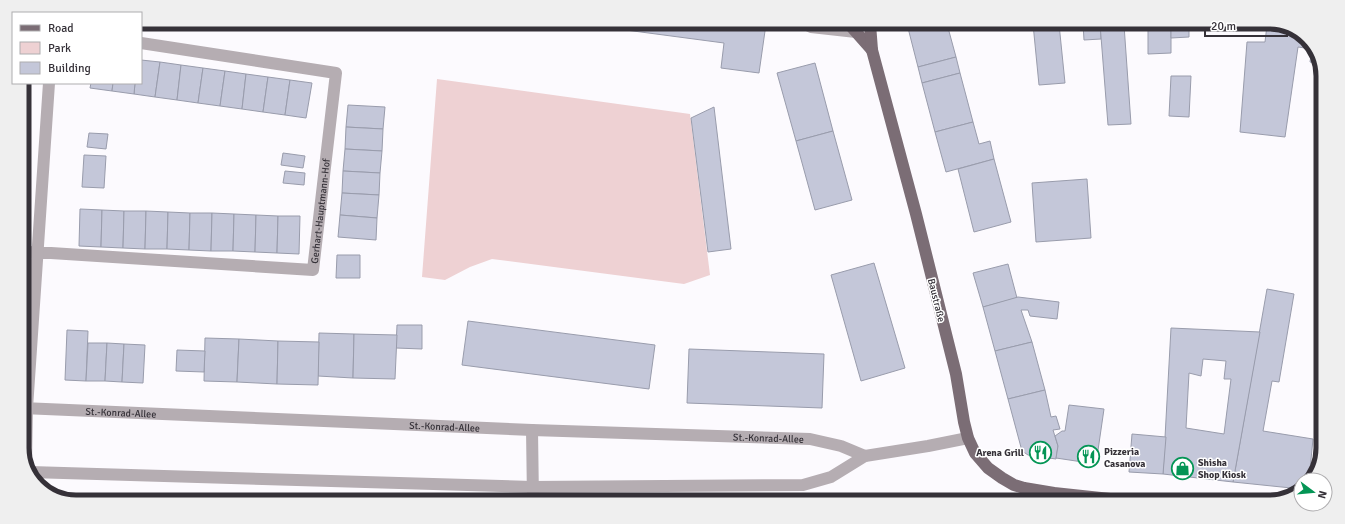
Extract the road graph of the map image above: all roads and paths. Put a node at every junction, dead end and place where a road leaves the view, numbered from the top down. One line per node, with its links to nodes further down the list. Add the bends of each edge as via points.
1 (853, 29): 4 (main road, Baustraße)
2 (870, 29): 4 (main road, Baustraße)
3 (142, 43): 7 (street, Gerhart-Hauptmann-Hof, via 336,73 313,270)
4 (872, 50): 11 (main road, Baustraße, via 956,374)
5 (49, 84): 7 (street)
6 (29, 252): 7 (street, Gerhart-Hauptmann-Hof)
7 (37, 253): 8 (street)
8 (29, 356)
9 (29, 408): 10 (street, St.-Konrad-Allee)
10 (532, 430): 12 (street, St.-Konrad-Allee, via 810,439 841,446); 14 (street)
11 (968, 438): 12 (street); 16 (main road, Baustraße, via 975,453 988,468 1014,485)
12 (865, 456): 14 (street, via 831,477 804,485)
13 (35, 472): 14 (street)
14 (532, 487): 15 (street)
15 (533, 495)
16 (1044, 495)

